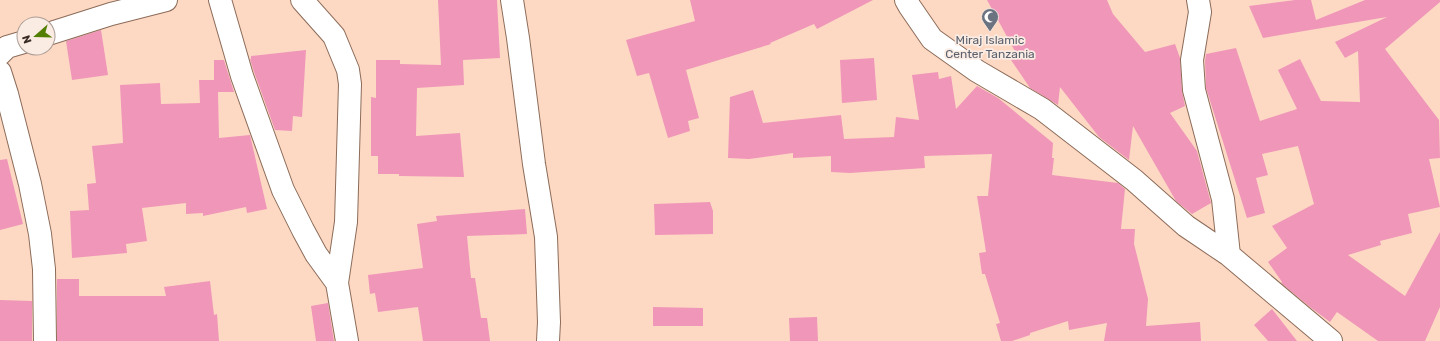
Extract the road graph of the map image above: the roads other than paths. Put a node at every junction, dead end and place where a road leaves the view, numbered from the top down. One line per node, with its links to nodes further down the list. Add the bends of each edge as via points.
1 (166, 0): 7 (street)
2 (220, 0): 12 (street, via 242,76 283,190 316,254)
3 (302, 0): 12 (street, via 334,36 348,70 350,84 346,222)
4 (512, 0): 15 (street, via 546,237)
5 (906, 0): 11 (street, via 932,39 977,71 1042,109 1134,180 1186,226)
6 (1198, 0): 11 (street, via 1200,12 1192,60 1194,90 1223,199)
7 (56, 31)
8 (16, 44): 9 (street, via 7,47)
9 (0, 54)
10 (0, 72): 13 (street, via 30,184 40,234 44,269)
11 (1229, 255): 16 (street)
12 (337, 283): 14 (street)
13 (45, 341)
14 (347, 341)
15 (548, 341)
16 (1331, 341)

